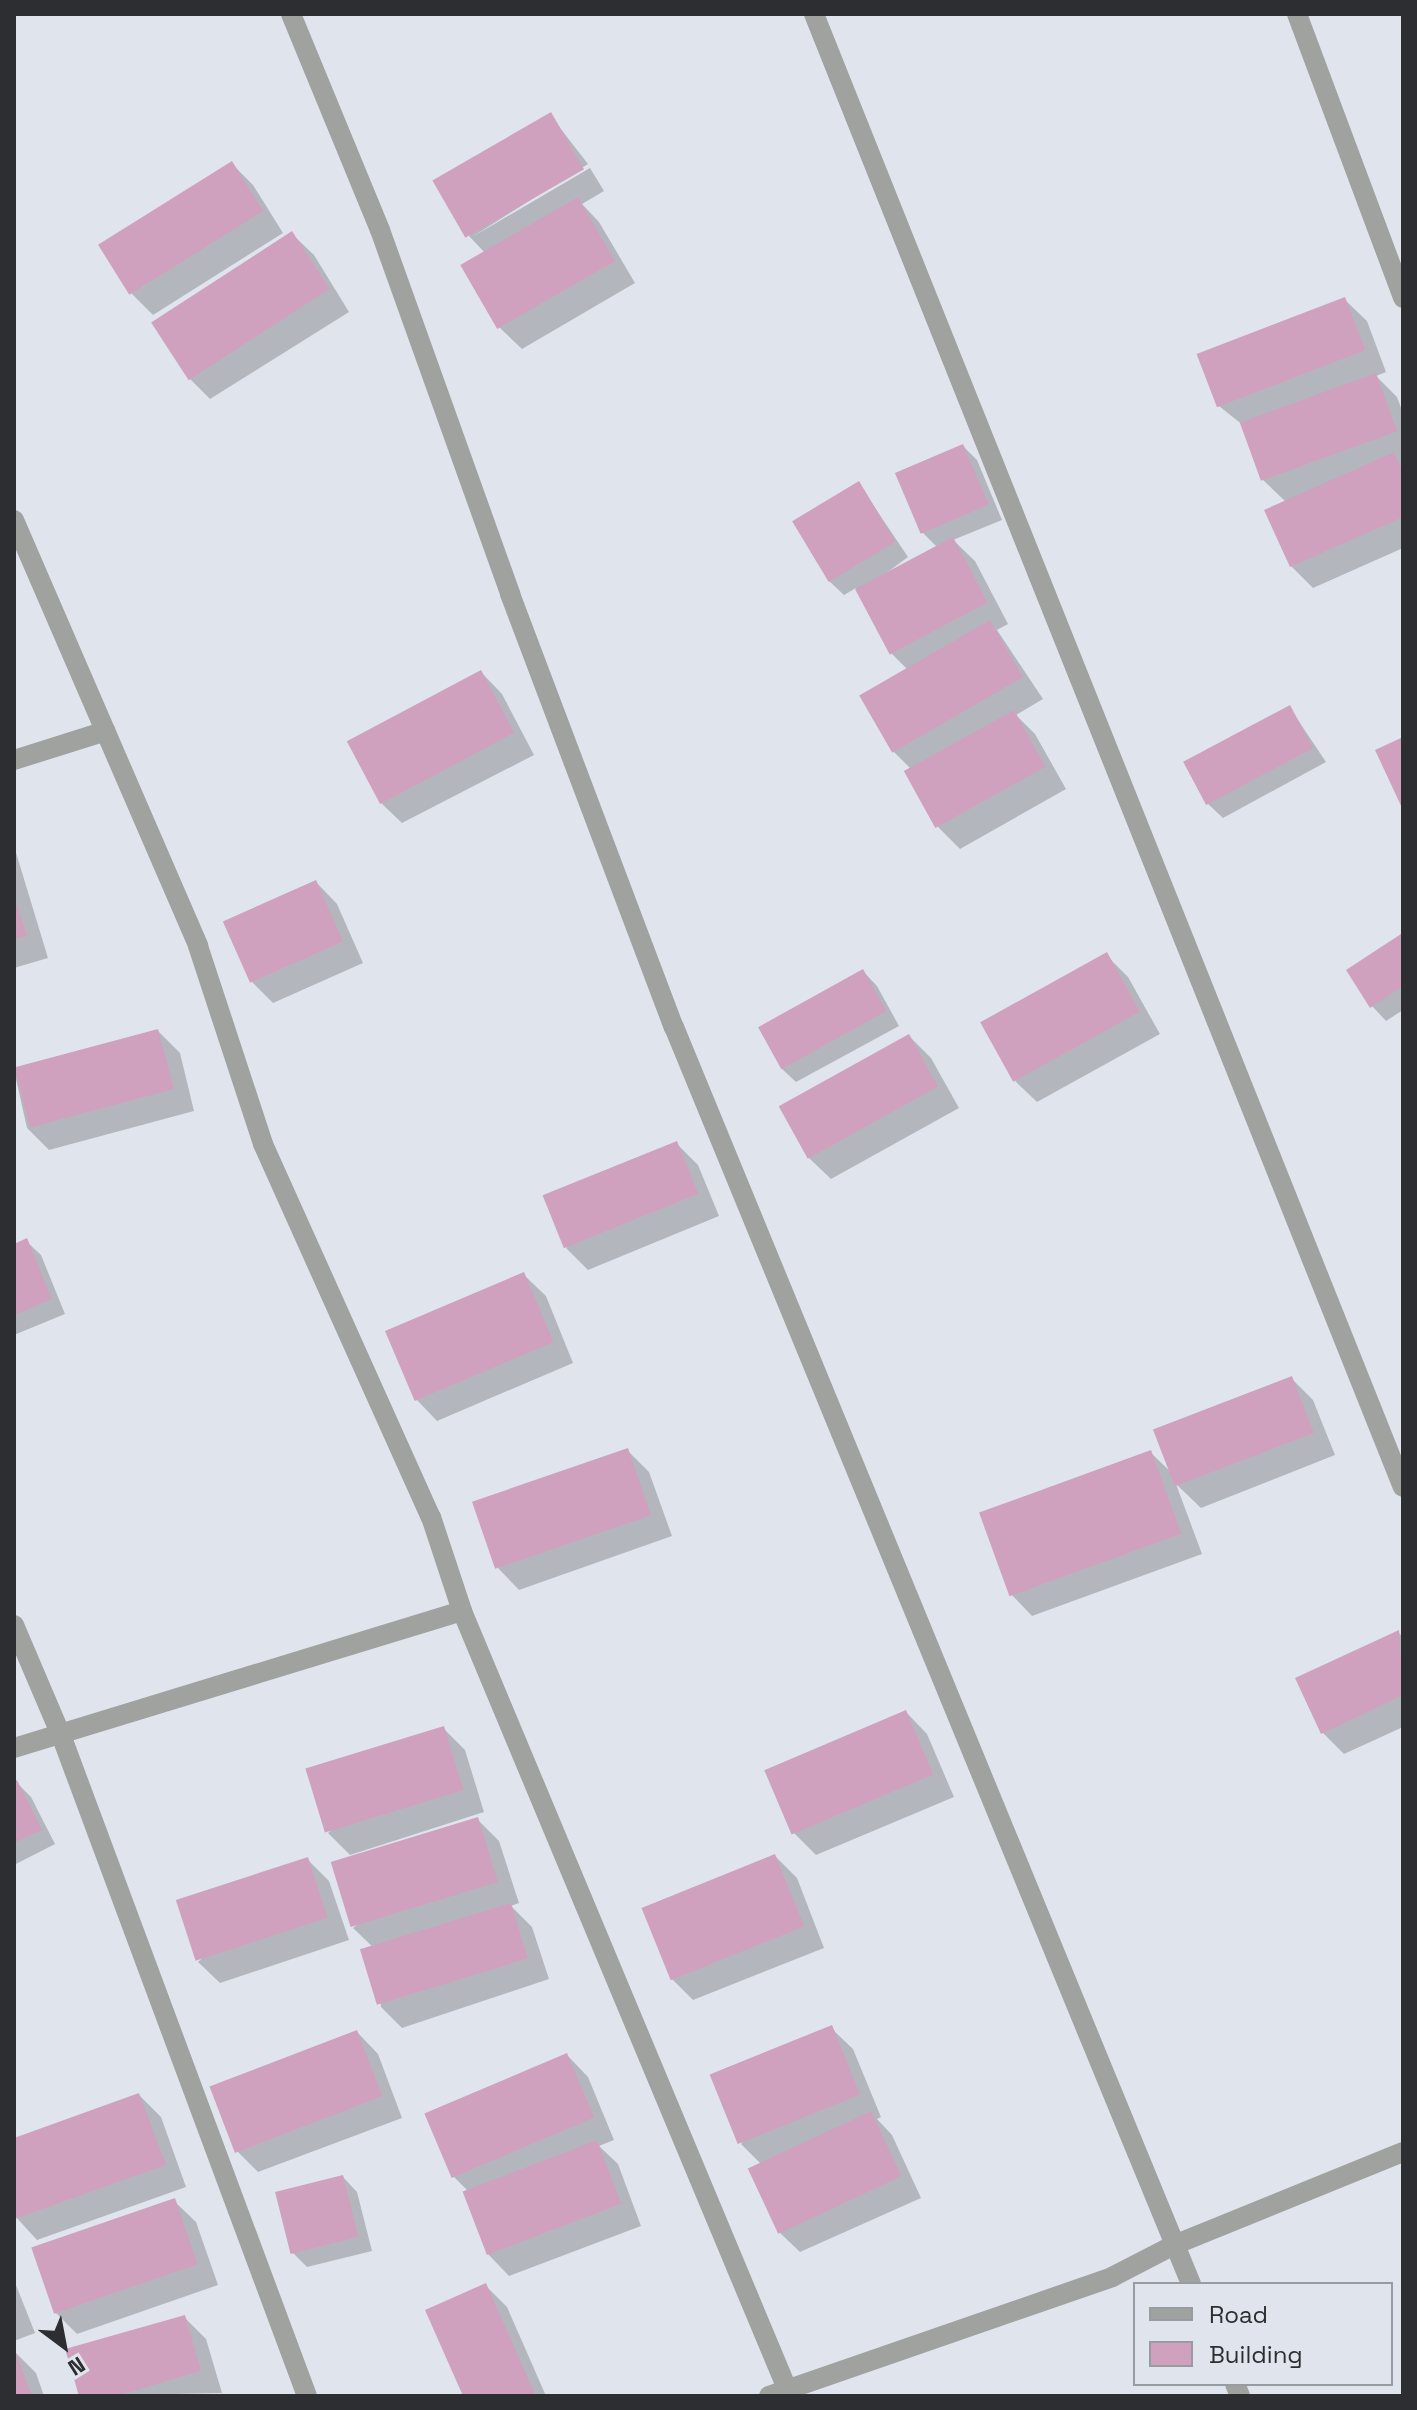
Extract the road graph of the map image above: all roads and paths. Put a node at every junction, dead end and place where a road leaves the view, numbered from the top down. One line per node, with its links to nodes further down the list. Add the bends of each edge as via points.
1 (291, 14): 14 (street, via 380,230 510,594 674,1027)
2 (814, 14): 8 (street)
3 (1297, 14): 4 (street)
4 (1403, 298)
5 (14, 520): 6 (street)
6 (106, 731): 7 (street); 9 (street, via 198,946 263,1144 431,1517)
7 (14, 760)
8 (1403, 1487)
9 (462, 1611): 11 (street); 16 (street)
10 (14, 1625): 11 (street)
11 (61, 1735): 12 (street); 17 (street)
12 (14, 1748)
13 (1403, 2152): 14 (street)
14 (1174, 2245): 15 (street); 16 (street, via 1112,2277)
15 (1190, 2282)
16 (782, 2394)
17 (307, 2396)

